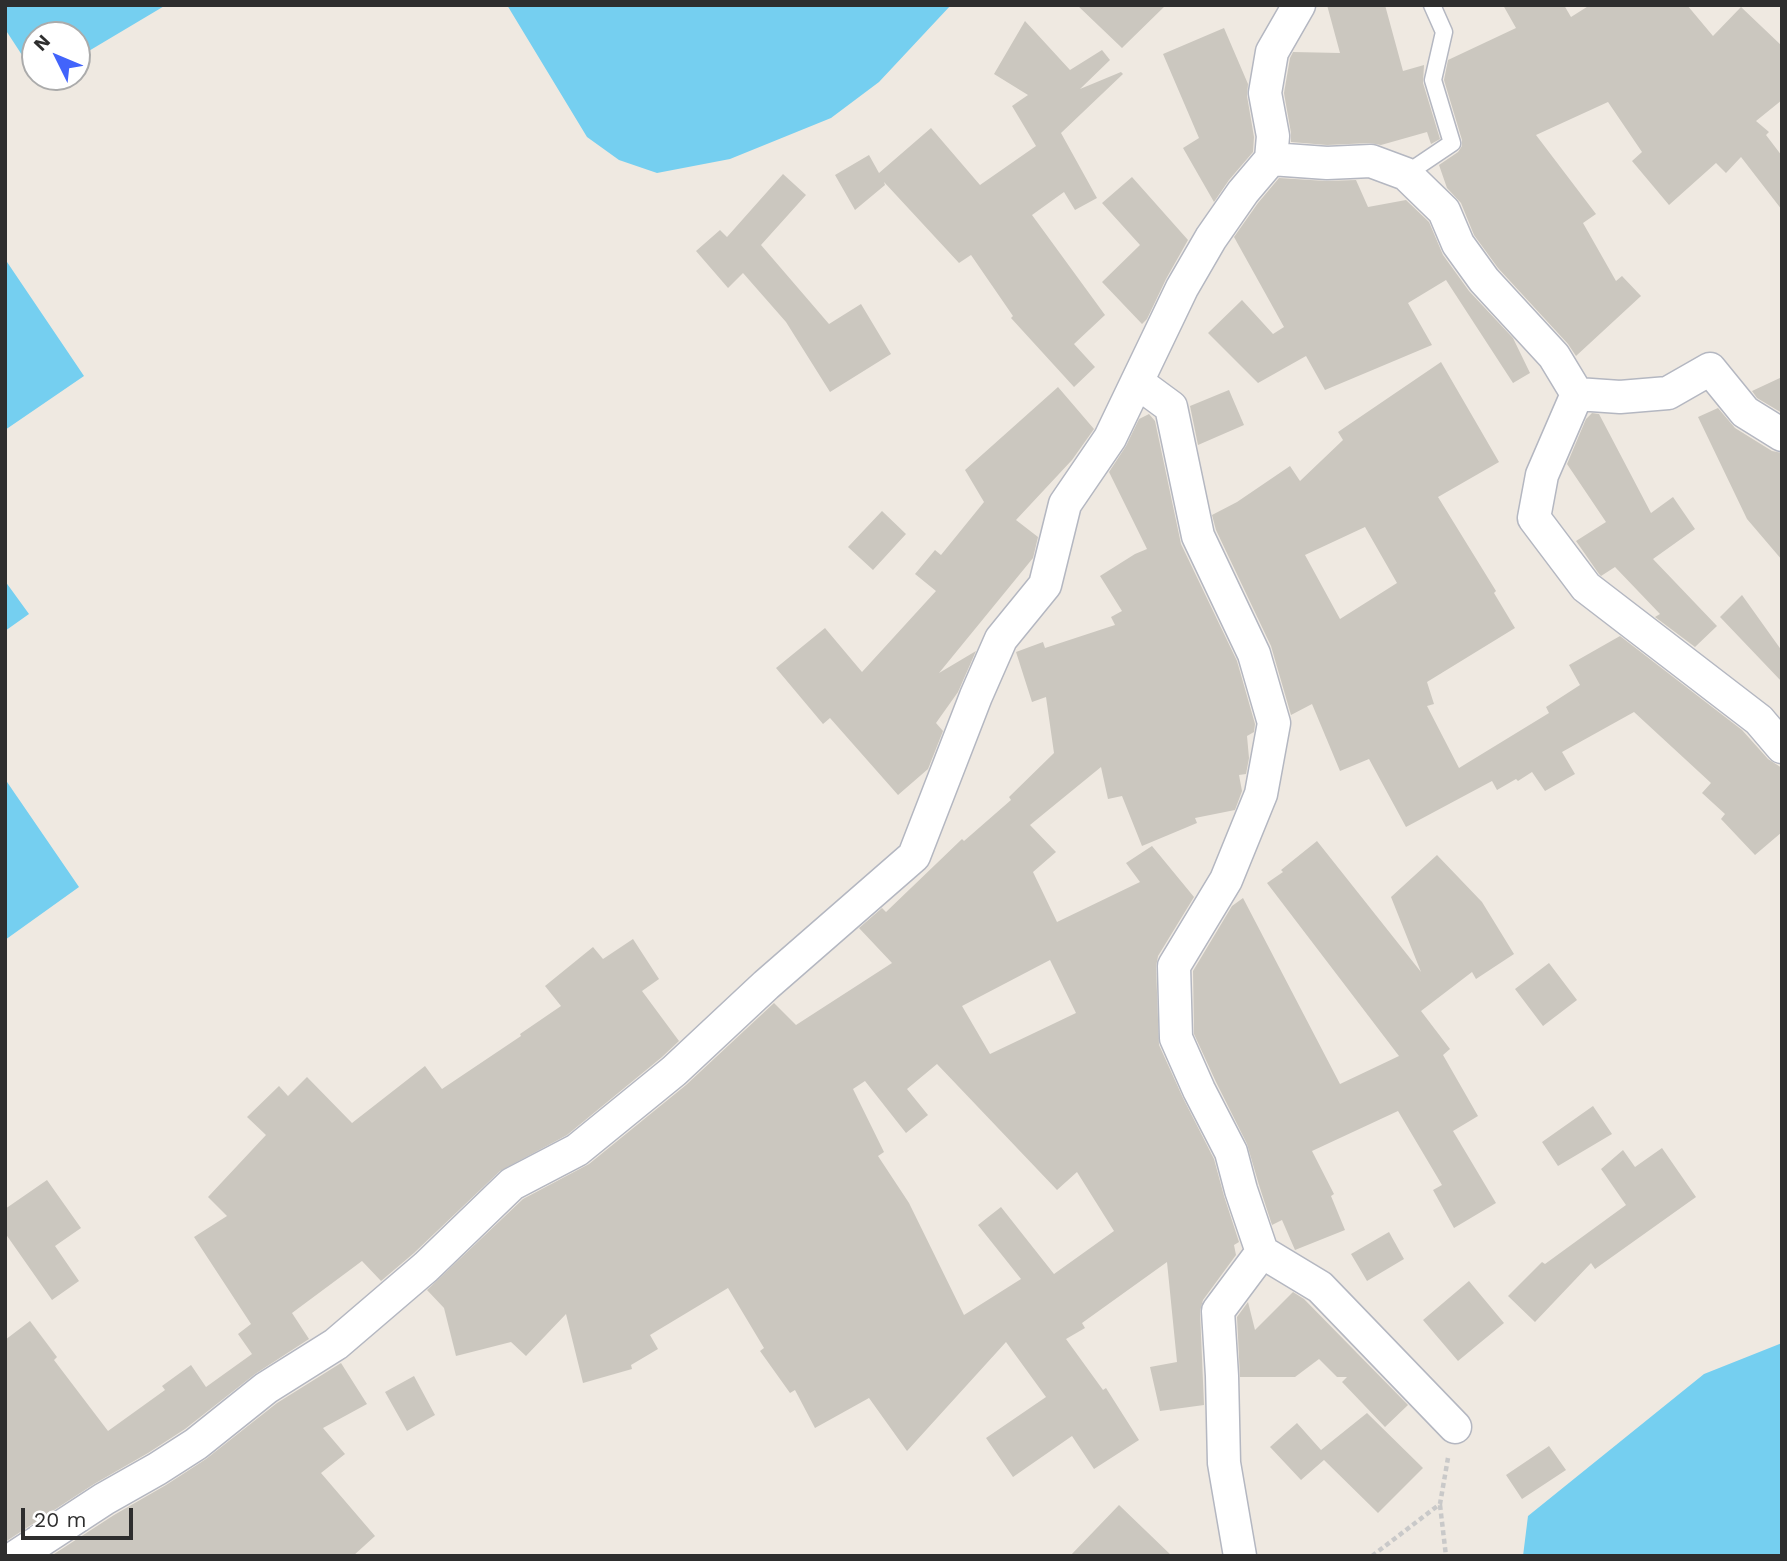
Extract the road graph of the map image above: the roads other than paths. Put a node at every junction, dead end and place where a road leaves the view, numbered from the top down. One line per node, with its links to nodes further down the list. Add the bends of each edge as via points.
1 (1299, 5): 3 (street, via 1272,52 1265,93 1273,136)
2 (1432, 5): 4 (lane, via 1444,32 1433,80 1452,143)
3 (1270, 159): 4 (street, via 1371,161); 5 (street, via 1211,238)
4 (1406, 174): 6 (street, via 1444,211 1458,244 1484,280 1554,356)
5 (1137, 382): 9 (street, via 1171,407 1198,536 1254,654 1274,723 1261,793 1226,880 1174,967 1176,1038 1231,1152); 11 (street, via 1110,438 1065,504 1045,585 1001,639 914,856 674,1071 577,1150 512,1184 337,1344 266,1388 195,1444)
6 (1577, 394): 7 (street, via 1668,393 1710,369 1745,412); 8 (street, via 1542,475 1534,518 1586,587 1759,720)
7 (1782, 435)
8 (1782, 747)
9 (1262, 1252): 10 (street, via 1320,1287); 12 (street, via 1218,1311 1224,1463)
10 (1455, 1427)
11 (17, 1556)
12 (1240, 1556)

